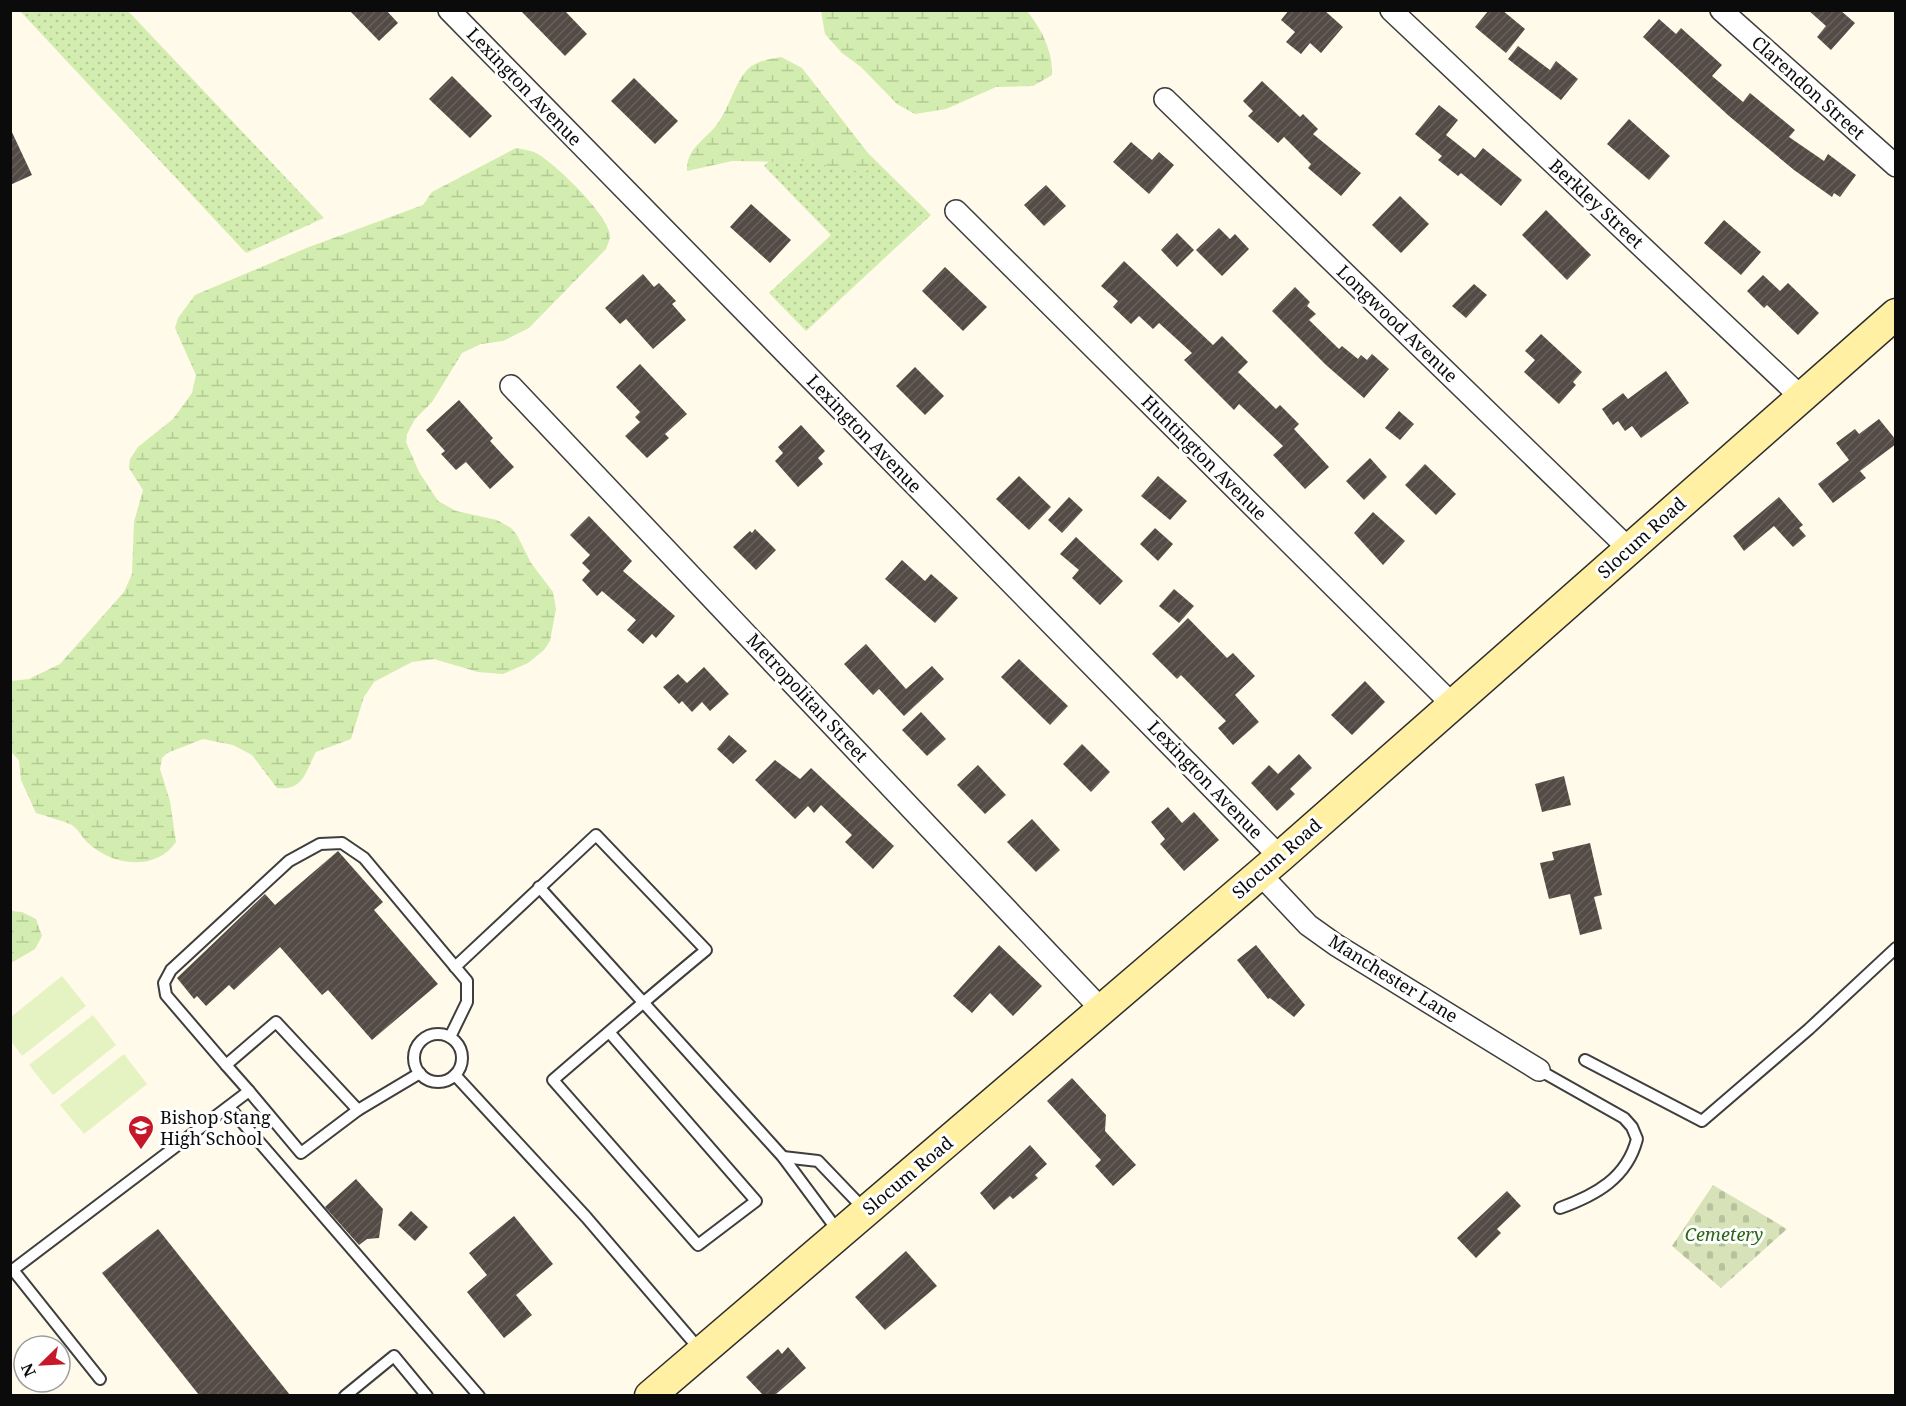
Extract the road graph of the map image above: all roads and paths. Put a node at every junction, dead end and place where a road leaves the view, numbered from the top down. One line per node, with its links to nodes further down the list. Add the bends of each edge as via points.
1 (449, 10): 12 (street, Lexington Avenue)
2 (1391, 10): 9 (street, Berkley Street)
3 (1721, 10): 5 (street, Clarendon Street)
4 (1165, 99): 10 (street, Longwood Avenue)
5 (1896, 166)
6 (956, 211): 11 (street, Huntington Avenue)
7 (1892, 325): 9 (main road, Slocum Road)
8 (511, 386): 17 (street, Metropolitan Street)
9 (1801, 397): 10 (main road, Slocum Road)
10 (1629, 549): 11 (main road, Slocum Road)
11 (1453, 705): 12 (main road, Slocum Road)
12 (1270, 865): 17 (main road, Slocum Road); 22 (street, Manchester Lane, via 1308,925)
13 (539, 888): 15 (lane); 16 (lane); 16 (lane, via 596,835 706,950)
14 (1896, 948): 20 (lane, via 1702,1121)
15 (455, 967): 19 (lane, via 467,981 467,1002); 21 (lane, via 364,858 342,843 320,844 290,861 171,970 164,983 166,995)
16 (645, 1001): 18 (lane); 28 (lane)
17 (1103, 1011): 30 (main road, Slocum Road)
18 (609, 1032): 18 (lane, via 553,1080 698,1245 756,1201)
19 (450, 1037): 23 (lane, via 432,1035 419,1043 414,1058); 24 (lane, via 462,1053)
20 (1585, 1060)
21 (226, 1065): 25 (lane); 27 (lane, via 276,1022)
22 (1539, 1070): 29 (lane, via 1624,1118 1637,1139 1626,1167 1608,1184 1590,1198)
23 (420, 1073): 24 (lane, via 433,1081); 27 (lane)
24 (455, 1075): 33 (lane)
25 (249, 1091): 26 (lane); 27 (lane, via 301,1152)
26 (229, 1107): 32 (lane); 37 (lane)
27 (358, 1110)
28 (783, 1157): 30 (lane, via 818,1161); 31 (lane)
29 (1560, 1208)
30 (866, 1211): 31 (main road, Slocum Road)
31 (840, 1233): 33 (main road, Slocum Road)
32 (12, 1271): 34 (lane)
33 (702, 1351): 38 (main road, Slocum Road)
34 (100, 1379)
35 (345, 1395): 36 (lane, via 394,1356)
36 (427, 1395)
37 (479, 1395)
38 (650, 1395)

